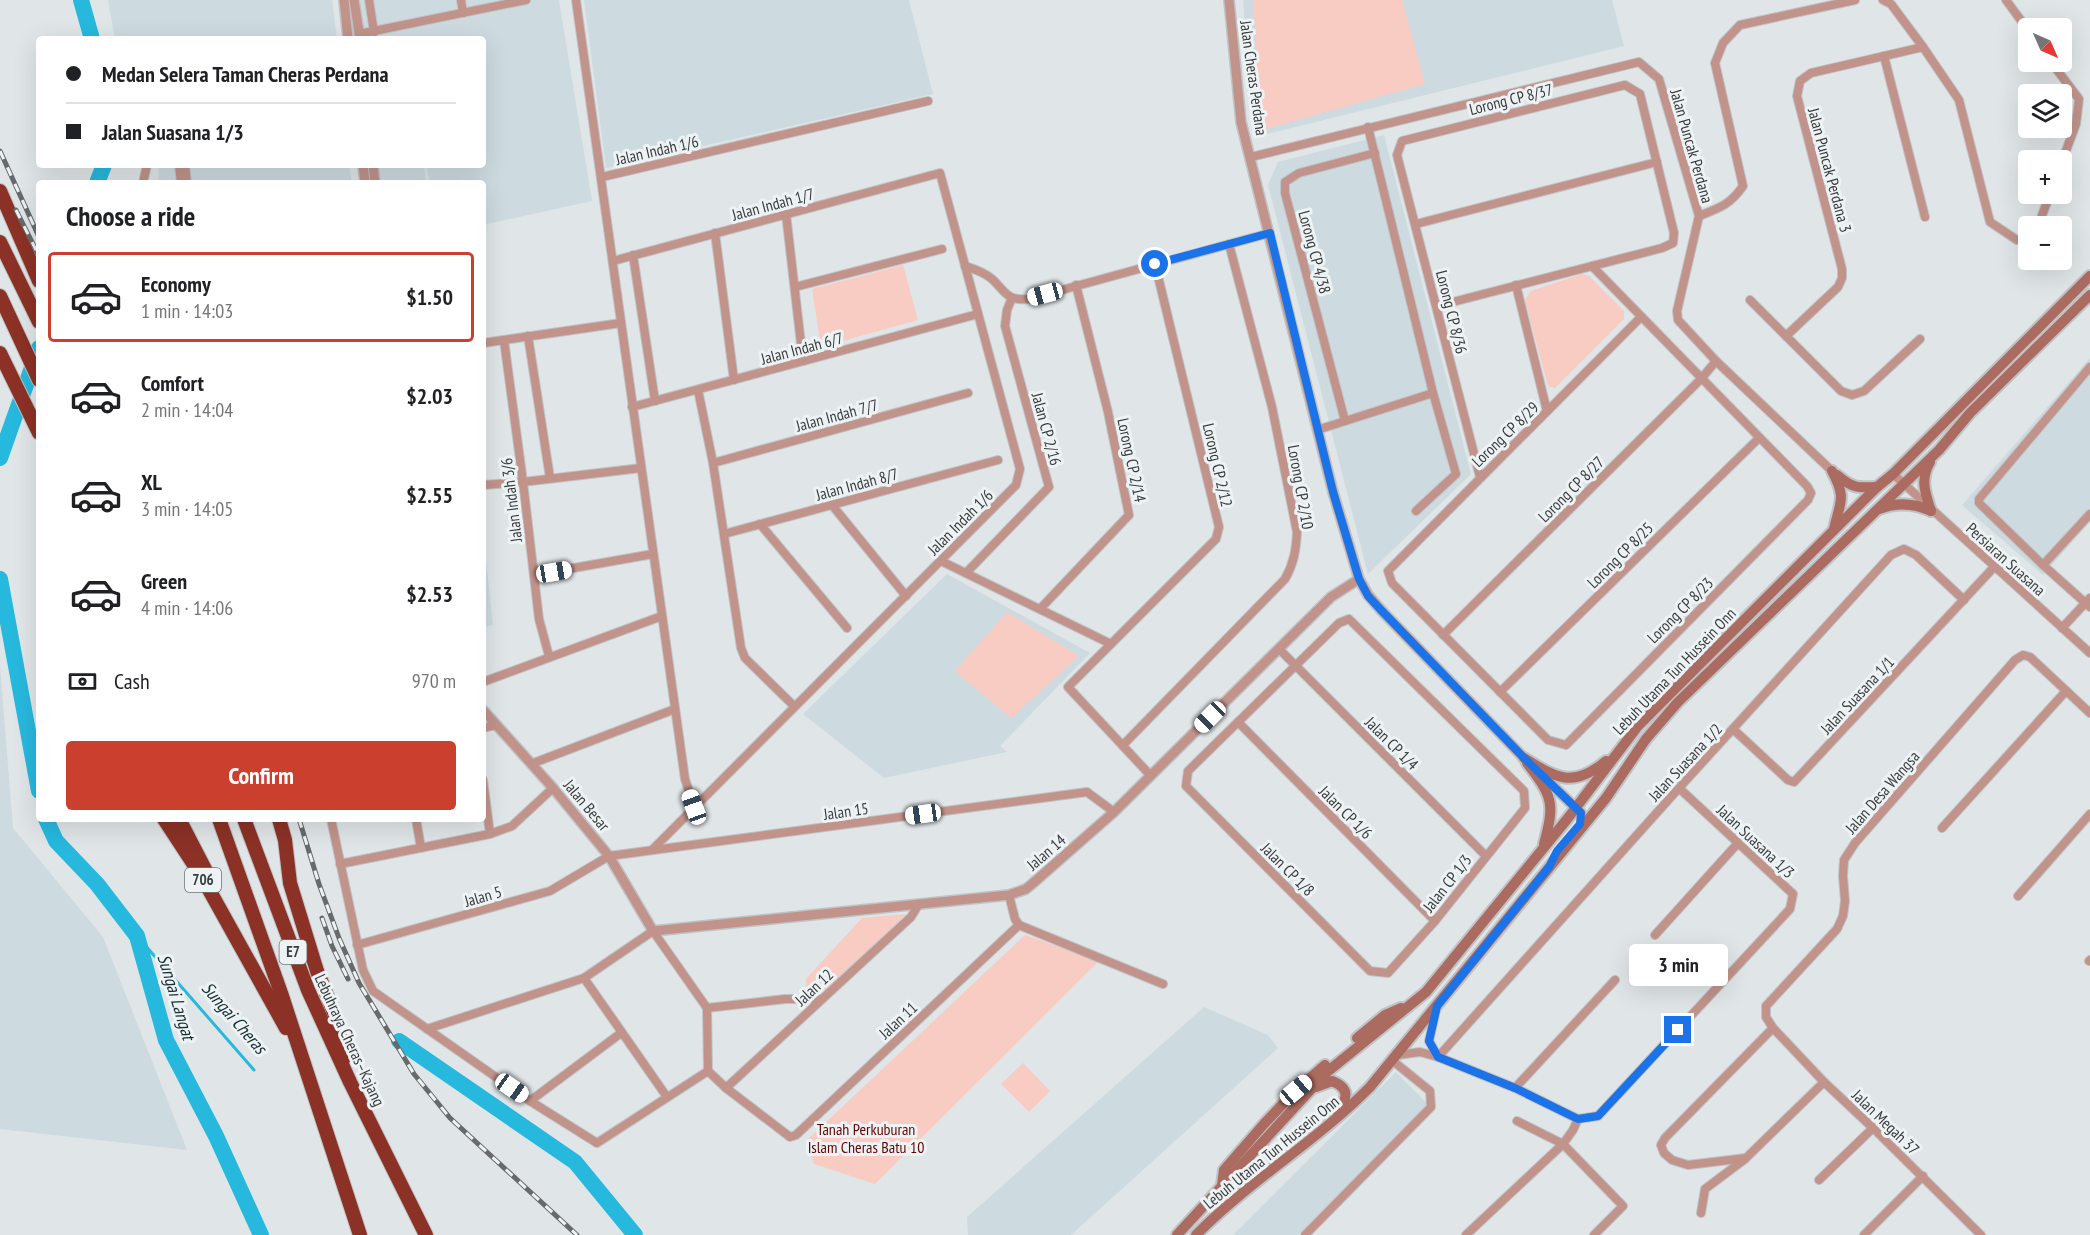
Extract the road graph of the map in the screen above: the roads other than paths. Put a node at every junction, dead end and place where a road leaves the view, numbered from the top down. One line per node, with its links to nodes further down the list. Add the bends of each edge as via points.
1 (344, 0): 14 (street)
2 (354, 0): 15 (street)
3 (369, 0): 13 (street)
4 (461, 0): 11 (street)
5 (526, 0): 11 (street)
6 (576, 0): 28 (street, Jalan Indah 1/6)
7 (1228, 0): 25 (street, Jalan Cheras Perdana, via 1241,122)
8 (1855, 0): 32 (street, via 1740,26 1723,43 1716,63 1743,186 1735,199)
9 (1882, 0): 17 (street, via 1891,4)
10 (2006, 0): 12 (street)
11 (463, 13): 13 (street)
12 (2019, 18)
13 (374, 32): 16 (street)
14 (348, 36)
15 (359, 36)
16 (362, 36)
17 (1923, 47): 18 (street, Jalan Puncak Perdana 3); 37 (street, via 1959,100 1990,222)
18 (1884, 56): 33 (street); 60 (street, Jalan Puncak Perdana 3, via 1811,73 1800,81 1797,96 1842,278)
19 (2059, 72): 22 (street, via 2079,99 2076,124)
20 (928, 101): 28 (street, Jalan Indah 1/6)
21 (1368, 127): 23 (street); 25 (street, Jalan Puncak Perdana); 32 (street, Jalan Puncak Perdana, via 1639,62 1659,79)
22 (2066, 150)
23 (1375, 153): 73 (street); 77 (street, Lorong CP 4/38, via 1299,173 1285,182)
24 (1397, 154): 26 (street, Lorong CP 8/37, via 1402,141 1625,85 1640,94); 34 (street, Lorong CP 8/36)
25 (1251, 157): 36 (street, Jalan Cheras Perdana)
26 (1657, 162): 34 (street); 45 (street, via 1673,243)
27 (940, 173): 31 (street, Jalan Indah 1/7); 44 (street, Jalan Indah 1/6)
28 (602, 177): 42 (street, Jalan Indah 1/6)
29 (0, 191): 50 (highway)
30 (0, 213): 50 (highway)
31 (786, 214): 35 (street, Jalan Indah 1/7); 49 (street)
32 (1699, 216): 66 (street, Jalan Puncak Perdana, via 1678,320)
33 (1925, 218)
34 (1416, 224): 55 (street, Lorong CP 8/36)
35 (715, 233): 41 (street, Jalan Indah 1/7); 70 (street)
36 (1270, 233): 39 (street); 79 (street, Jalan Cheras Perdana)
37 (2018, 240)
38 (0, 242): 50 (highway)
39 (1229, 244): 43 (street); 132 (street, Lorong CP 2/10, via 1272,407 1297,532 1296,552 1285,579)
40 (942, 249): 49 (street)
41 (633, 255): 42 (street, Jalan Indah 1/7); 74 (street)
42 (613, 261): 58 (street, Jalan Indah 1/6)
43 (1155, 264): 47 (street); 116 (street, Lorong CP 2/12, via 1219,527 1216,539)
44 (965, 266): 53 (street, via 991,278); 56 (street, Jalan Indah 1/6)
45 (1592, 266): 48 (street); 57 (street)
46 (2090, 276): 86 (main road, Lebuh Utama Tun Hussein Onn)
47 (1077, 285): 53 (street, via 1029,298); 111 (street, Lorong CP 2/14, via 1130,515)
48 (1516, 285): 55 (street); 76 (street)
49 (795, 287): 65 (street)
50 (36, 292)
51 (2090, 295): 81 (main road, Lebuh Utama Tun Hussein Onn, via 1970,413)
52 (0, 296): 68 (highway)
53 (1012, 298): 105 (street, Jalan CP 2/16, via 1005,326 1049,487)
54 (1750, 300): 60 (street)
55 (1437, 306): 87 (street, Lorong CP 8/36)
56 (978, 314): 65 (street, Jalan Indah 6/7); 102 (street, Jalan Indah 1/6, via 1020,469 1016,484)
57 (1641, 317): 69 (street); 76 (street, Lorong CP 8/29)
58 (621, 323): 59 (street); 75 (street, Jalan Indah 1/6)
59 (528, 336): 62 (street); 88 (street)
60 (1786, 336): 61 (street, via 1841,391 1852,395 1864,391)
61 (1920, 339)
62 (504, 340): 63 (street); 89 (street, Jalan Indah 3/6)
63 (486, 343)
64 (0, 353): 78 (highway)
65 (803, 361): 70 (street, Jalan Indah 6/7)
66 (1716, 361): 69 (street, Lorong CP 8/27); 85 (street, Jalan Puncak Perdana)
67 (2090, 367): 103 (street, via 1979,499)
68 (36, 374)
69 (1701, 379): 80 (street); 115 (street, Lorong CP 8/27)
70 (734, 380): 71 (street, Jalan Indah 6/7)
71 (698, 390): 74 (street, Jalan Indah 6/7); 83 (street)
72 (968, 393): 83 (street, Jalan Indah 7/7)
73 (1433, 393): 77 (street); 95 (street, via 1456,474)
74 (655, 401): 75 (street, Jalan Indah 6/7)
75 (632, 407): 84 (street, Jalan Indah 1/6)
76 (1547, 411): 87 (street, Lorong CP 8/29)
77 (1345, 421): 79 (street)
78 (36, 427)
79 (1317, 430): 107 (street, Jalan Cheras Perdana)
80 (1759, 438): 123 (street, Lorong CP 8/25); 123 (street, Lorong CP 8/23, via 1807,486 1811,493 1808,500 1566,745 1548,740)
81 (1934, 455): 90 (main road, Lebuh Utama Tun Hussein Onn); 94 (main road, via 1924,477)
82 (998, 460): 93 (street, Jalan Indah 8/7)
83 (713, 463): 100 (street)
84 (641, 468): 88 (street); 101 (street, Jalan Indah 1/6)
85 (1832, 471): 92 (main road, via 1849,485); 99 (main road, via 1843,498)
86 (1893, 474): 90 (street, Persiaran Suasana); 92 (main road, Lebuh Utama Tun Hussein Onn)
87 (1480, 477): 115 (street, Lorong CP 8/29, via 1388,571 1392,583)
88 (550, 478): 89 (street)
89 (523, 483): 91 (street); 106 (street, Jalan Indah 3/6)
90 (1903, 484): 94 (street, Persiaran Suasana); 96 (main road, Lebuh Utama Tun Hussein Onn)
91 (486, 485)
92 (1877, 487): 99 (main road, Lebuh Utama Tun Hussein Onn)
93 (831, 505): 98 (street, Jalan Indah 8/7); 108 (street)
94 (1931, 510): 96 (main road, via 1907,504); 104 (street, Persiaran Suasana)
95 (1416, 511)
96 (1875, 511): 137 (main road, Lebuh Utama Tun Hussein Onn, via 1678,702)
97 (2090, 514): 103 (street)
98 (760, 524): 100 (street, Jalan Indah 8/7); 113 (street)
99 (1834, 530): 133 (main road, Lebuh Utama Tun Hussein Onn, via 1657,706)
100 (724, 534): 124 (street, via 745,658)
101 (653, 554): 106 (street); 112 (street, Jalan Indah 1/6)
102 (941, 561): 105 (street); 108 (street, Jalan Indah 1/6)
103 (2043, 565): 110 (street)
104 (1995, 566): 109 (street, Jalan Suasana 1/1); 114 (street, Persiaran Suasana)
105 (966, 573): 111 (street)
106 (534, 575): 119 (street, Jalan Indah 3/6, via 540,628)
107 (1359, 579): 117 (street, Jalan 14, via 1331,597); 134 (street, Jalan Cheras Perdana, via 1368,596)
108 (906, 596): 124 (street, Jalan Indah 1/6)
109 (1964, 600): 131 (street, Jalan Suasana 1/2, via 1916,555 1904,549 1891,555); 131 (street, Jalan Suasana 1/1, via 1794,782)
110 (2088, 602): 114 (street)
111 (1040, 609): 116 (street)
112 (662, 616): 119 (street); 125 (street, Jalan Indah 1/6)
113 (847, 628)
114 (2062, 628): 118 (street, Persiaran Suasana)
115 (1443, 635): 123 (street)
116 (1111, 644): 132 (street, Lorong CP 2/12, via 1068,687)
117 (1279, 649): 120 (street, Jalan CP 1/4); 136 (street, Jalan 14)
118 (2090, 654)
119 (549, 656): 121 (street)
120 (1295, 666): 128 (street); 159 (street, Jalan CP 1/4); 159 (street, Jalan CP 1/3, via 1339,622 1349,619 1524,790 1525,808)
121 (486, 679)
122 (2066, 691): 127 (street); 152 (street); 179 (street, Jalan Desa Wangsa, via 2030,657 2023,655 2015,660 1855,843 1844,860 1843,916 1837,929 1766,1006 1766,1017)
123 (1500, 692)
124 (794, 706): 141 (street, Jalan Indah 1/6)
125 (675, 709): 135 (street); 141 (street, Jalan Indah 1/6, via 685,779)
126 (486, 713): 129 (street, Jalan Besar)
127 (2090, 713)
128 (1238, 722): 165 (street, Jalan CP 1/6); 171 (street, Jalan CP 1/8, via 1188,771 1186,786)
129 (496, 725): 130 (street); 135 (street, Jalan Besar)
130 (486, 727)
131 (1733, 729): 139 (street, Jalan Suasana 1/2)
132 (1123, 746): 136 (street)
133 (1619, 750): 134 (main road, via 1584,776 1573,779 1552,775); 142 (main road, Lebuh Utama Tun Hussein Onn)
134 (1524, 758): 142 (street, Jalan Cheras Perdana); 156 (main road, via 1543,783 1552,808)
135 (531, 764): 138 (street, Jalan Besar)
136 (1151, 776): 143 (street, Jalan 14)
137 (1621, 776): 142 (main road, via 1594,807); 161 (main road, Lebuh Utama Tun Hussein Onn)
138 (553, 788): 153 (street, via 512,826); 158 (street, Jalan Besar)
139 (1679, 788): 154 (street, Jalan Suasana 1/3); 183 (street, Jalan Suasana 1/2)
140 (486, 803): 153 (street)
141 (694, 807): 157 (street, Jalan Indah 1/6)
142 (1578, 811): 156 (main road, Lebuh Utama Tun Hussein Onn); 161 (main road, via 1580,824)
143 (1114, 812): 157 (street, Jalan 15, via 1087,792); 162 (street, Jalan 14, via 1026,889)
144 (2090, 814): 163 (street)
145 (166, 822): 169 (highway, 706)
146 (181, 822): 169 (highway)
147 (220, 822): 182 (highway, E7)
148 (245, 822): 186 (highway, Lebuhraya Cheras–Kajang / E7, via 308,990)
149 (280, 822): 186 (highway, via 290,883 317,971 337,1020)
150 (332, 822): 160 (street)
151 (417, 822): 155 (street)
152 (1942, 828)
153 (490, 834): 155 (street)
154 (1738, 843): 168 (street); 194 (street, Jalan Suasana 1/3, via 1793,894 1790,909 1598,1116)
155 (421, 848): 160 (street)
156 (1543, 848): 176 (main road, Lebuh Utama Tun Hussein Onn)
157 (652, 850): 158 (street, Jalan 15)
158 (609, 856): 167 (street, Jalan Besar); 170 (street, Jalan 5, via 550,891)
159 (1486, 856): 165 (street, Jalan CP 1/3)
160 (340, 864): 170 (street)
161 (1549, 867): 177 (main road, Lebuh Utama Tun Hussein Onn)
162 (1009, 895): 164 (street, Jalan 14); 166 (street)
163 (2018, 896)
164 (919, 904): 167 (street, Jalan 14); 175 (street, Jalan 12, via 911,916)
165 (1435, 921): 171 (street, Jalan CP 1/3, via 1388,973)
166 (1019, 925): 174 (street); 188 (street, Jalan 11, via 796,1135 785,1134)
167 (653, 931): 172 (street); 178 (street)
168 (1655, 935)
169 (239, 942): 182 (highway)
170 (357, 945): 180 (street, via 363,970 378,997)
171 (1370, 971)
172 (584, 978): 180 (street); 181 (street)
173 (1615, 980): 189 (street)
174 (1163, 984)
175 (820, 999): 178 (street); 188 (street, Jalan 12)
176 (1414, 1002): 190 (main road, Lebuh Utama Tun Hussein Onn, via 1352,1050); 201 (main road, via 1384,1015 1296,1090 1224,1170)
177 (1437, 1006): 183 (street, via 1429,1041); 184 (main road, Lebuh Utama Tun Hussein Onn)
178 (707, 1008): 185 (street)
179 (1773, 1028): 187 (street, Jalan Megah 37); 198 (street, via 1661,1145 1672,1160 1688,1165)
180 (427, 1029): 192 (street)
181 (621, 1033): 191 (street); 192 (street)
182 (302, 1056): 204 (highway, E7)
183 (1438, 1057): 184 (street, via 1420,1052); 189 (street)
184 (1396, 1058): 193 (main road, Lebuh Utama Tun Hussein Onn); 208 (street, via 1430,1091 1431,1107)
185 (708, 1071): 188 (street); 191 (street)
186 (350, 1082): 205 (highway, Lebuhraya Cheras–Kajang / E7)
187 (1824, 1082): 196 (street, Jalan Megah 37); 198 (street)
188 (726, 1088)
189 (1515, 1088): 194 (street)
190 (1309, 1090): 193 (main road, via 1332,1081 1343,1087 1346,1093); 201 (main road, Lebuh Utama Tun Hussein Onn)
191 (666, 1097): 192 (street, via 597,1143)
192 (530, 1101)
193 (1337, 1118): 207 (main road, Lebuh Utama Tun Hussein Onn, via 1248,1187)
194 (1578, 1119): 197 (street)
195 (1516, 1121): 197 (street)
196 (1873, 1128): 199 (street, Jalan Megah 37); 200 (street)
197 (1563, 1144): 209 (street); 210 (street, via 1623,1206)
198 (1746, 1158): 202 (street, via 1705,1189)
199 (1923, 1176): 203 (street, Jalan Megah 37); 211 (street)
200 (1819, 1180)
201 (1222, 1186): 206 (main road, Lebuh Utama Tun Hussein Onn)
202 (1701, 1213)
203 (1976, 1233)
204 (360, 1235)
205 (426, 1235)
206 (1177, 1235)
207 (1196, 1235)
208 (1305, 1235)
209 (1466, 1235)
210 (1594, 1235)
211 (1864, 1235)

